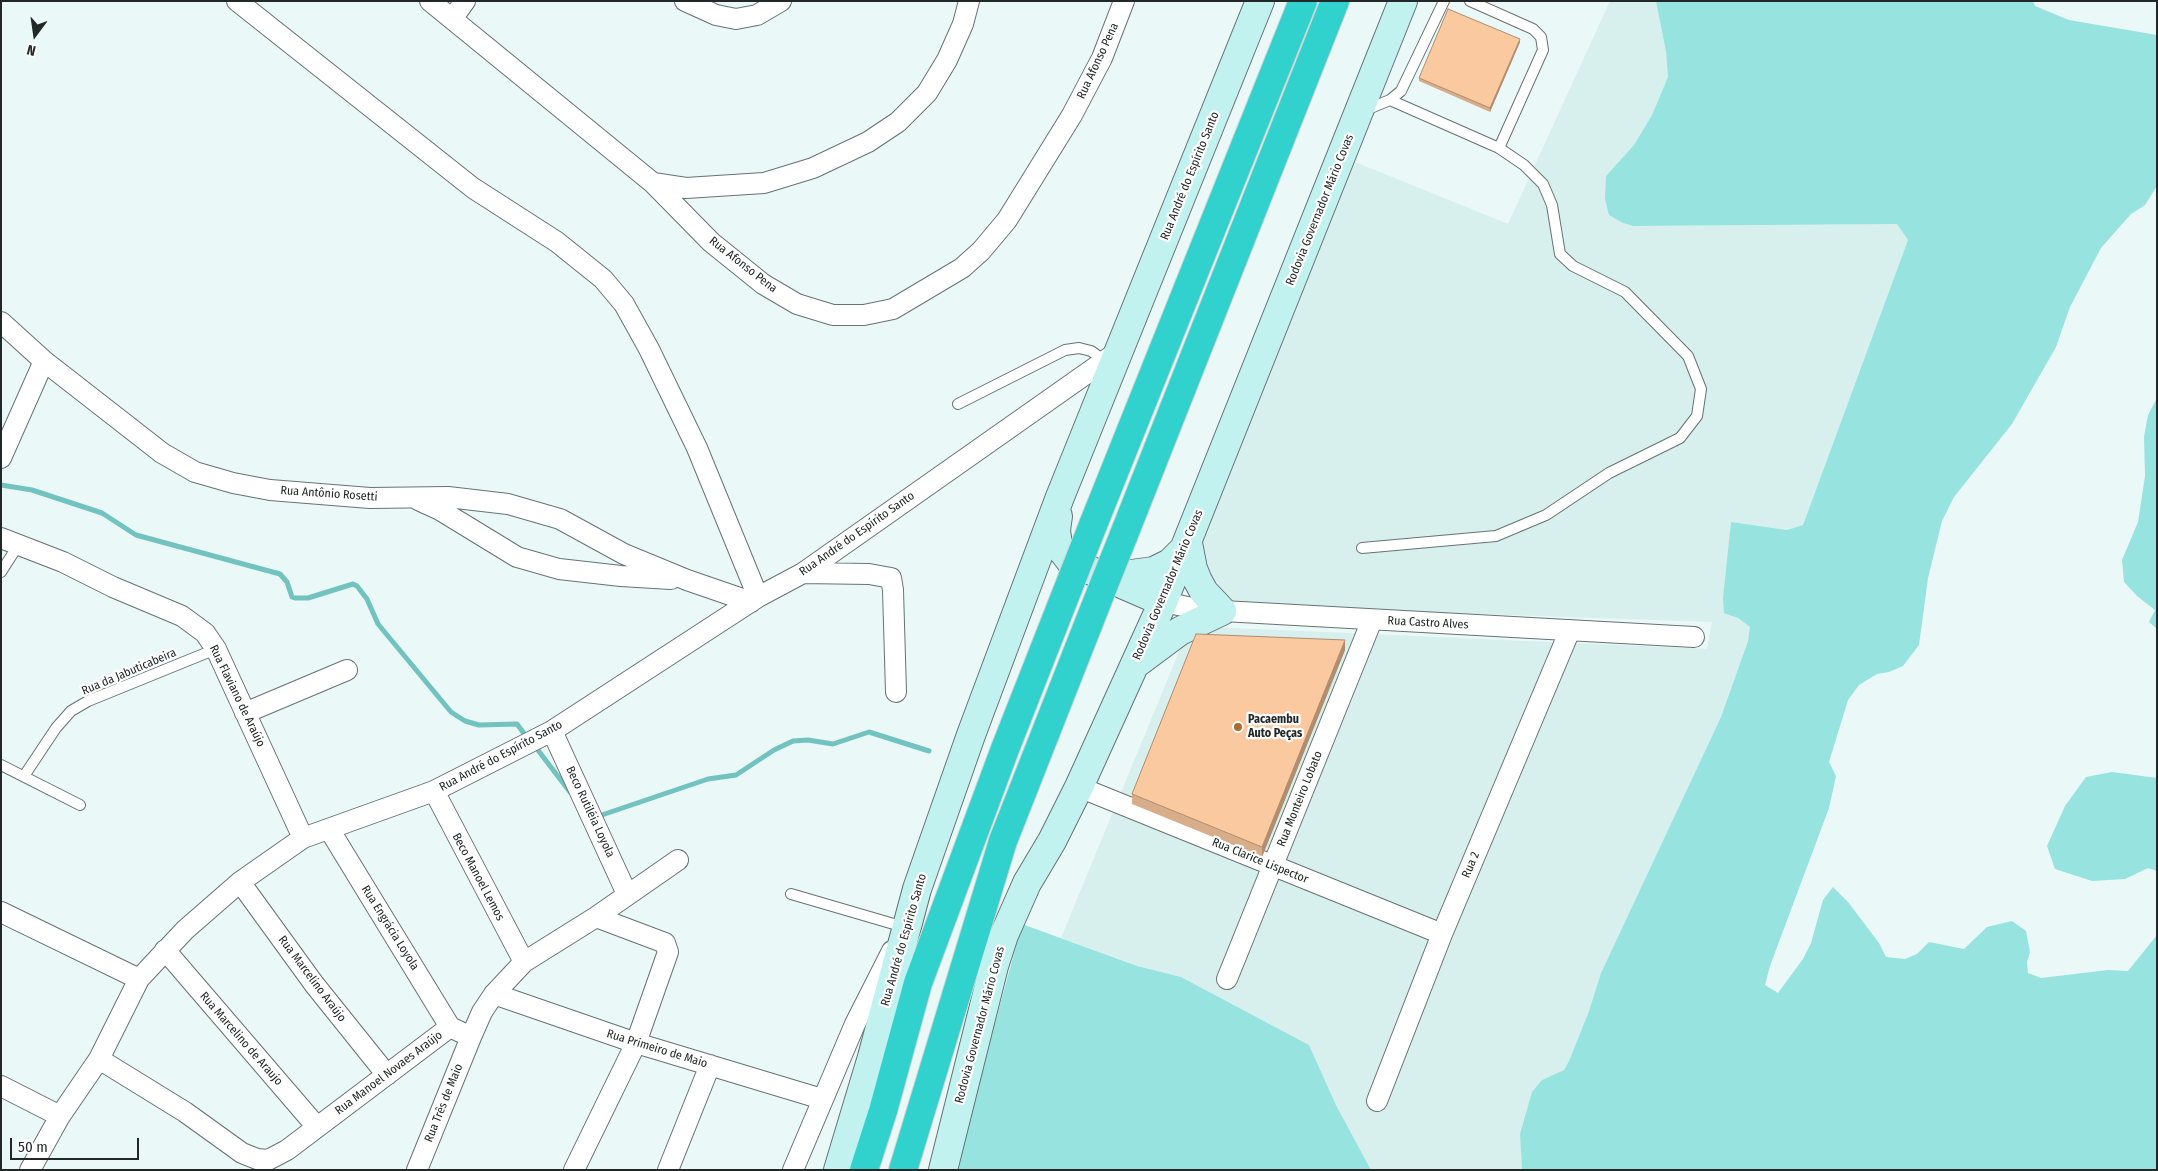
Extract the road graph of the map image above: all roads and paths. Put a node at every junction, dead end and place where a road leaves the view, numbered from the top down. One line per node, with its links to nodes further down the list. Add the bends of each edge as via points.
1 (237, 1): 37 (street, via 473,188 557,242 603,279 624,304 649,349 696,448)
2 (430, 1): 14 (street, Rua Afonso Pena)
3 (465, 1): 14 (street)
4 (685, 1): 5 (street, via 716,15 736,19 757,15)
5 (780, 1)
6 (969, 1): 18 (street, via 947,60 928,93 898,122 868,142 813,168 764,183 694,188)
7 (1124, 1): 18 (street, Rua Afonso Pena, via 1102,58 1072,115 1007,220 982,251 962,268 893,309 864,315 833,315 796,304 764,284 711,242)
8 (1260, 1): 20 (street, Rua André do Espírito Santo)
9 (1303, 1): 87 (highway, bridge, via 1005,749 918,983)
10 (1335, 1): 36 (highway, bridge)
11 (1402, 1): 16 (street, Rodovia Governador Mário Covas)
12 (1444, 1): 15 (lane, via 1410,76 1401,91)
13 (1470, 1): 17 (lane, via 1532,29 1541,37 1543,50)
14 (452, 19): 18 (street, Rua Afonso Pena)
15 (1390, 100): 16 (lane); 17 (lane)
16 (1358, 114): 29 (street, Rodovia Governador Mário Covas)
17 (1499, 148): 30 (lane, via 1524,165 1543,184 1552,205 1560,254 1573,266 1624,292 1688,356 1700,389 1697,416 1680,438 1609,473 1546,515 1496,536)
18 (653, 183)
19 (1, 322): 21 (street, Rua Antônio Rosetti)
20 (1113, 356): 22 (lane, via 1079,348 1065,350); 25 (street, Rua André do Espírito Santo); 33 (street, Rua André do Espírito Santo)
21 (44, 361): 23 (street); 24 (street, Rua Antônio Rosetti, via 162,453 195,472 270,490 370,498)
22 (958, 404)
23 (1, 458)
24 (409, 496): 26 (street, Rua Antônio Rosetti); 27 (street)
25 (1060, 497): 36 (street, via 1056,530 1061,552 1071,562); 63 (street, Rua André do Espírito Santo, via 971,734)
26 (477, 500): 27 (street, via 468,511); 31 (street, Rua Antônio Rosetti, via 508,504 560,518)
27 (465, 525): 34 (street, via 517,557 559,569)
28 (10, 541): 32 (lane, Rua Flaviano de Araújo); 43 (street, Rua Flaviano de Araújo, via 182,616 205,632)
29 (1188, 543): 36 (street, via 1177,558 1162,568); 38 (street, Rodovia Governador Mário Covas); 39 (street, via 1192,569 1198,581)
30 (1362, 548)
31 (624, 554): 34 (street); 35 (street, Rua Antônio Rosetti)
32 (1, 572)
33 (803, 573): 37 (street, Rua André do Espírito Santo); 46 (street, via 874,574 891,578)
34 (621, 576): 35 (street)
35 (688, 580): 37 (street, Rua Antônio Rosetti)
36 (1106, 582): 38 (street); 88 (highway, via 1003,841)
37 (754, 599): 48 (street, Rua André do Espírito Santo)
38 (1163, 602): 39 (street, Rua Castro Alves); 44 (street, Rodovia Governador Mário Covas)
39 (1222, 611): 40 (street, Rua Castro Alves); 44 (street, via 1180,631)
40 (1372, 620): 41 (street, Rua Castro Alves); 57 (street, Rua Monteiro Lobato)
41 (1570, 630): 42 (street, Rua Castro Alves); 64 (street, Rua 2)
42 (1694, 637)
43 (216, 649): 47 (street, Rua Flaviano de Araújo); 50 (lane, Rua da Jabuticabeira, via 88,701 71,711)
44 (1134, 666): 51 (street, Rodovia Governador Mário Covas)
45 (347, 670): 47 (street)
46 (896, 692)
47 (246, 713): 55 (street, Rua Flaviano de Araújo)
48 (552, 731): 52 (street, Rua André do Espírito Santo); 59 (street, Beco Rutiléia Loyola)
49 (1, 765): 50 (lane)
50 (24, 776): 53 (lane)
51 (1079, 787): 57 (street, Rua Clarice Lispector); 89 (street, Rodovia Governador Mário Covas, via 1027,884 1004,935)
52 (434, 791): 54 (street, Rua André do Espírito Santo); 66 (street, Beco Manoel Lemos)
53 (80, 805)
54 (329, 829): 55 (street, Rua André do Espírito Santo); 70 (street, Rua Engrácia Loyola)
55 (303, 838): 58 (street, Rua André do Espírito Santo)
56 (678, 860): 59 (street)
57 (1273, 866): 64 (street, Rua Clarice Lispector); 67 (street, Rua Monteiro Lobato)
58 (240, 882): 65 (street, Rua André do Espírito Santo); 75 (street, Rua Marcelino Araújo, via 314,984)
59 (627, 894): 62 (street)
60 (791, 894): 63 (lane)
61 (1, 912): 68 (street)
62 (596, 917): 66 (street); 72 (street, via 668,947)
63 (906, 923): 77 (street, via 855,1024); 86 (street, Rua André do Espírito Santo, via 872,1057)
64 (1442, 934): 78 (street, Rua 2)
65 (165, 950): 68 (street, Rua André do Espírito Santo); 80 (street, Rua Marcelino de Araujo)
66 (524, 962): 69 (street)
67 (1227, 978)
68 (140, 980): 73 (street, Rua André do Espírito Santo)
69 (494, 994): 71 (street); 72 (street, Rua Primeiro de Maio)
70 (450, 1027): 71 (street, Rua Manoel Novaes Araújo); 75 (street, Rua Manoel Novaes Araújo)
71 (471, 1037): 82 (street, Rua Três de Maio)
72 (636, 1043): 74 (street, Rua Primeiro de Maio); 83 (street)
73 (99, 1059): 79 (street, Rua André do Espírito Santo); 80 (street, Rua Manoel Novaes Araújo, via 257,1159 268,1160 277,1156)
74 (710, 1065): 77 (street, Rua Primeiro de Maio); 84 (street)
75 (387, 1075): 80 (street, Rua Manoel Novaes Araújo)
76 (1, 1086): 79 (street)
77 (822, 1099): 85 (street)
78 (1377, 1101)
79 (60, 1116): 81 (street, Rua André do Espírito Santo)
80 (317, 1127)
81 (30, 1170)
82 (417, 1170)
83 (574, 1170)
84 (668, 1170)
85 (793, 1170)
86 (838, 1170)
87 (864, 1170)
88 (903, 1170)
89 (943, 1170)

